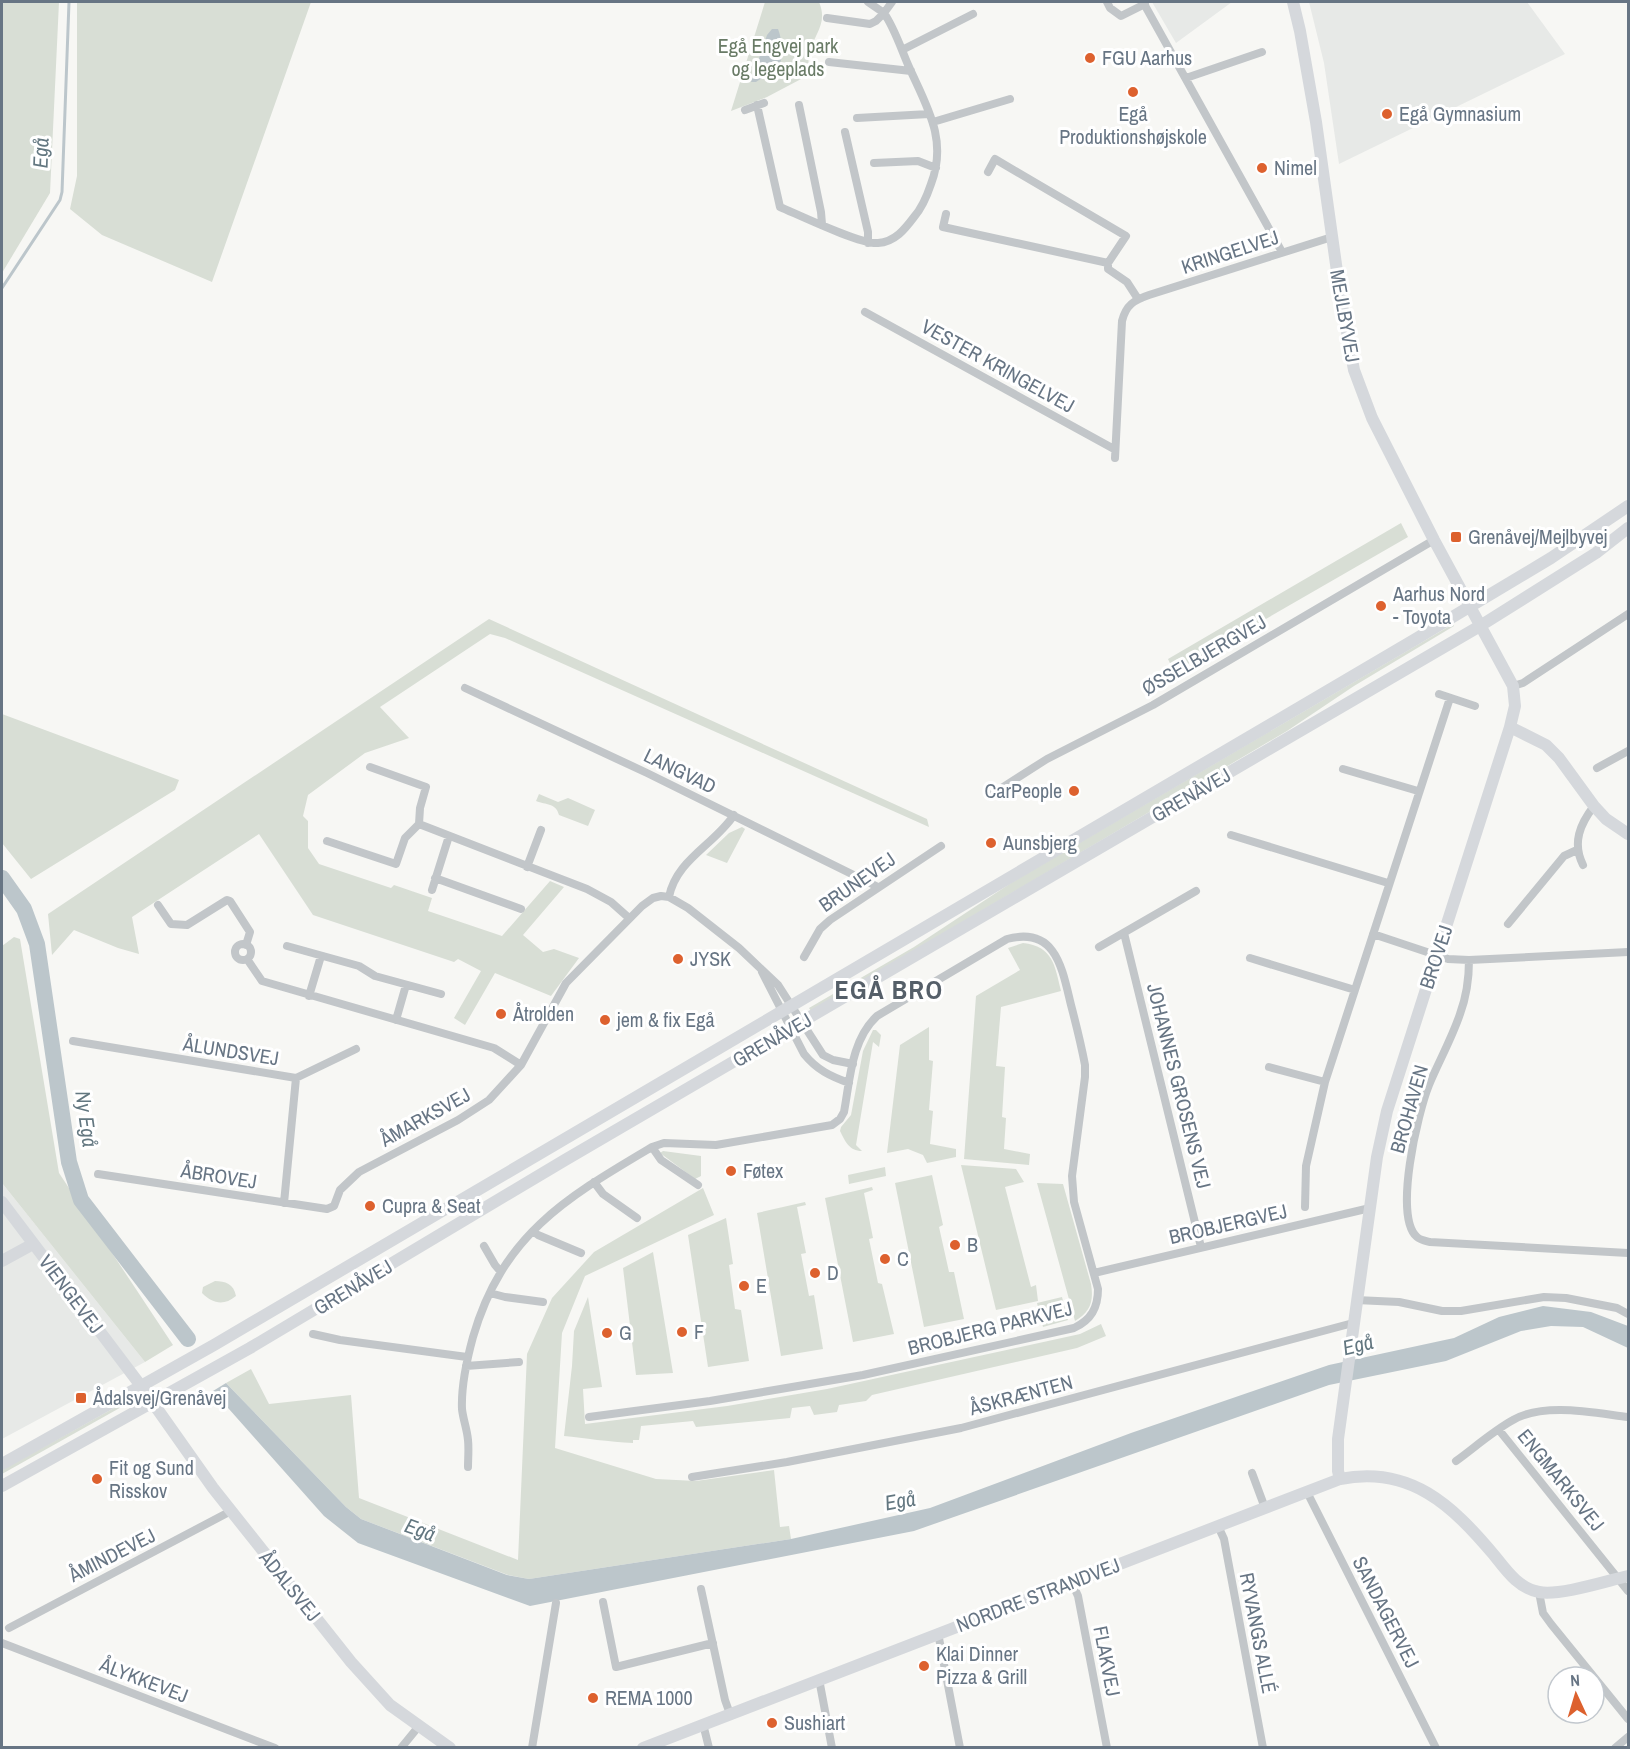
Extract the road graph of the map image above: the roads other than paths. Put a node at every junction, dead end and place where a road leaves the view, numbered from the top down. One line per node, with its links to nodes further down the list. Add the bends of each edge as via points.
1 (868, 2): 6 (street)
2 (892, 2): 6 (street)
3 (1107, 2): 5 (street, via 1121,16)
4 (1293, 2): 25 (main road, MEJLBYVEJ, via 1316,122)
5 (1144, 3): 13 (street)
6 (884, 13): 8 (street, via 870,24); 9 (street)
7 (973, 14): 9 (street)
8 (826, 18)
9 (902, 50): 12 (street)
10 (1262, 52): 13 (street)
11 (829, 62): 12 (street)
12 (911, 71): 18 (street)
13 (1186, 78): 27 (street)
14 (1010, 99): 18 (street)
15 (799, 105): 24 (street)
16 (745, 110): 24 (street, via 760,104 780,207)
17 (857, 118): 18 (street)
18 (931, 118): 21 (street, via 939,148)
19 (845, 132): 26 (street)
20 (874, 163): 21 (street, via 918,161)
21 (936, 168): 26 (street, via 918,213 900,234 885,242)
22 (988, 172): 28 (street, via 995,159 1126,236)
23 (946, 214): 28 (street, via 943,227)
24 (822, 224): 26 (street)
25 (1332, 237): 27 (street, KRINGELVEJ); 33 (main road, MEJLBYVEJ, via 1354,370 1372,418)
26 (868, 243)
27 (1282, 252): 29 (street, KRINGELVEJ)
28 (1108, 263): 29 (street, via 1108,269 1127,282)
29 (1138, 299): 30 (street, VESTER KRINGELVEJ, via 1127,308 1122,321 1115,453)
30 (865, 312)
31 (1629, 506): 34 (main road, GRENÅVEJ)
32 (1629, 528): 36 (main road, GRENÅVEJ)
33 (1434, 540): 34 (main road, MEJLBYVEJ); 48 (street, ØSSELBJERGVEJ, via 1153,705 1047,759)
34 (1470, 607): 36 (main road, MEJLBYVEJ); 87 (main road, GRENÅVEJ)
35 (1628, 615): 37 (street)
36 (1480, 626): 37 (main road); 89 (main road, GRENÅVEJ)
37 (1514, 686): 42 (main road, BROVEJ)
38 (465, 688): 50 (street, LANGVAD)
39 (1439, 694): 40 (street)
40 (1450, 698): 41 (street); 47 (street)
41 (1475, 706)
42 (1510, 727): 49 (main road, via 1546,745); 77 (main road, BROVEJ)
43 (1629, 751): 45 (street)
44 (370, 767): 51 (street, via 426,787)
45 (1597, 768)
46 (1343, 769): 47 (street)
47 (1418, 791): 62 (street)
48 (989, 796)
49 (1594, 806): 53 (main road); 58 (street, via 1579,831)
50 (734, 815): 63 (street, LANGVAD); 66 (street, via 680,870)
51 (419, 824): 55 (street); 56 (street, via 405,838 396,864)
52 (541, 830): 60 (street)
53 (1629, 834)
54 (1231, 835): 62 (street)
55 (450, 836): 60 (street); 61 (street)
56 (327, 841)
57 (941, 846): 63 (street, BRUNEVEJ)
58 (1577, 850): 59 (street); 70 (street, via 1564,856)
59 (1583, 865)
60 (527, 867): 69 (street, via 600,895)
61 (435, 878): 64 (street); 68 (street)
62 (1388, 884): 72 (street)
63 (878, 887): 79 (street, BRUNEVEJ, via 820,928)
64 (432, 890)
65 (1196, 891): 71 (street)
66 (669, 897): 69 (street, ÅMARKSVEJ, via 653,898); 87 (street, via 739,948 762,971)
67 (158, 905): 73 (street, via 171,924 187,925 226,900 250,932)
68 (521, 909)
69 (629, 918): 93 (street, ÅMARKSVEJ, via 566,983)
70 (1508, 924)
71 (1124, 933): 75 (street); 111 (street, JOHANNES GROSENS VEJ)
72 (1373, 934): 77 (street); 84 (street)
73 (246, 945): 81 (street, via 251,952); 81 (street, via 238,946 235,953 239,960)
74 (287, 946): 78 (street)
75 (1100, 947)
76 (1629, 952): 82 (street)
77 (1437, 955): 82 (street); 106 (main road, BROVEJ, via 1387,1112)
78 (321, 956): 83 (street); 86 (street)
79 (804, 957)
80 (1250, 958): 84 (street)
81 (247, 960): 86 (street, via 262,981)
82 (1469, 960): 113 (street, BROHAVEN, via 1469,985 1463,1005 1428,1088 1412,1148 1409,1224 1417,1237 1430,1242)
83 (406, 985): 85 (street); 88 (street)
84 (1355, 990): 96 (street)
85 (441, 994)
86 (309, 996): 88 (street)
87 (786, 1009): 89 (street); 125 (main road, GRENÅVEJ)
88 (396, 1020): 93 (street, via 494,1048)
89 (796, 1026): 92 (street, via 823,1055); 97 (street, via 804,1054 812,1064); 126 (main road, GRENÅVEJ)
90 (73, 1041): 95 (street, ÅLUNDSVEJ)
91 (356, 1049): 95 (street)
92 (853, 1064): 97 (street, BROBJERG PARKVEJ); 116 (street, BROBJERG PARKVEJ, via 858,1043 877,1016 1006,939 1035,938 1051,948 1062,964 1085,1065 1072,1176 1074,1202)
93 (521, 1065): 104 (street, ÅMARKSVEJ, via 489,1100 359,1172 340,1190)
94 (1269, 1066): 96 (street)
95 (296, 1078): 103 (street, ÅLUNDSVEJ)
96 (1325, 1082): 105 (street, via 1306,1166)
97 (849, 1083): 98 (street, BROBJERG PARKVEJ, via 844,1112 832,1125 716,1145 664,1143)
98 (652, 1147): 100 (street, BROBJERG PARKVEJ); 101 (street, via 661,1160)
99 (98, 1174): 103 (street, ÅBROVEJ)
100 (594, 1182): 107 (street, via 603,1194); 108 (street, BROBJERG PARKVEJ, via 553,1210)
101 (698, 1185)
102 (2, 1202): 109 (main road, VIENGEVEJ)
103 (284, 1203): 104 (street, ÅBROVEJ, via 327,1209)
104 (334, 1206)
105 (1305, 1207)
106 (1370, 1208): 111 (street, BROBJERGVEJ); 118 (main road, BROVEJ)
107 (637, 1218)
108 (532, 1231): 112 (street); 115 (street, BROBJERG PARKVEJ)
109 (33, 1244): 114 (main road); 125 (main road, VIENGEVEJ)
110 (484, 1246): 115 (street)
111 (1201, 1247): 116 (street, BROBJERGVEJ)
112 (581, 1253)
113 (1629, 1253)
114 (2, 1261)
115 (501, 1272): 117 (street, BROBJERG PARKVEJ)
116 (1094, 1273): 127 (street, BROBJERG PARKVEJ, via 1098,1301 1087,1321 1076,1328 783,1390)
117 (490, 1293): 119 (street); 123 (street, BROBJERG PARKVEJ)
118 (1356, 1300): 120 (street, via 1461,1311 1544,1297 1566,1298); 121 (main road, BROVEJ)
119 (543, 1302)
120 (1629, 1314)
121 (1353, 1323): 134 (street, ÅSKRÆNTEN, via 961,1428); 135 (main road, BROVEJ, via 1338,1439)
122 (313, 1334): 123 (street)
123 (467, 1362): 124 (street); 132 (street, BROBJERG PARKVEJ, via 462,1409)
124 (519, 1362)
125 (141, 1386): 126 (main road, VIENGEVEJ); 131 (main road, GRENÅVEJ)
126 (152, 1403): 136 (main road, GRENÅVEJ); 139 (main road, ÅDALSVEJ)
127 (590, 1417)
128 (1629, 1417): 129 (street, ENGMARKSVEJ, via 1550,1410 1514,1419)
129 (1499, 1430): 130 (street, ENGMARKSVEJ); 141 (street, ENGMARKSVEJ)
130 (1456, 1461)
131 (2, 1464)
132 (468, 1467)
133 (1252, 1473): 138 (street)
134 (692, 1477)
135 (1340, 1479): 137 (main road, NORDRE STRANDVEJ); 145 (main road, NORDRE STRANDVEJ, via 1383,1477 1426,1491 1465,1521 1513,1578)
136 (2, 1486)
137 (1307, 1492): 138 (main road, NORDRE STRANDVEJ); 168 (street, SANDAGERVEJ)
138 (1265, 1508): 140 (main road, NORDRE STRANDVEJ)
139 (231, 1511): 148 (street, ÅMINDEVEJ); 156 (main road, ÅDALSVEJ, via 366,1681)
140 (1218, 1526): 142 (main road, NORDRE STRANDVEJ); 167 (street, RYVANGS ALLÉ, via 1224,1539)
141 (1624, 1577): 144 (street, ENGMARKSVEJ); 145 (main road, via 1559,1592)
142 (1072, 1583): 149 (main road, NORDRE STRANDVEJ); 166 (street, FLAKVEJ, via 1078,1596)
143 (702, 1589): 151 (street)
144 (1629, 1591)
145 (1539, 1592): 154 (street, via 1543,1612 1551,1624)
146 (603, 1602): 151 (street, via 616,1667)
147 (556, 1603): 161 (street)
148 (9, 1628)
149 (939, 1633): 152 (main road, NORDRE STRANDVEJ); 165 (street)
150 (2, 1643): 158 (street, ÅLYKKEVEJ)
151 (713, 1643): 153 (street)
152 (819, 1679): 153 (main road, NORDRE STRANDVEJ); 164 (street)
153 (730, 1714): 155 (main road, NORDRE STRANDVEJ)
154 (1629, 1719)
155 (703, 1724): 162 (main road, NORDRE STRANDVEJ); 163 (street)
156 (419, 1726): 159 (street); 160 (main road, ÅDALSVEJ)
157 (1629, 1737): 169 (street)
158 (275, 1748)
159 (401, 1748)
160 (450, 1748)
161 (532, 1748)
162 (643, 1748)
163 (709, 1748)
164 (832, 1748)
165 (960, 1748)
166 (1107, 1748)
167 (1263, 1748)
168 (1436, 1748)
169 (1615, 1748)

